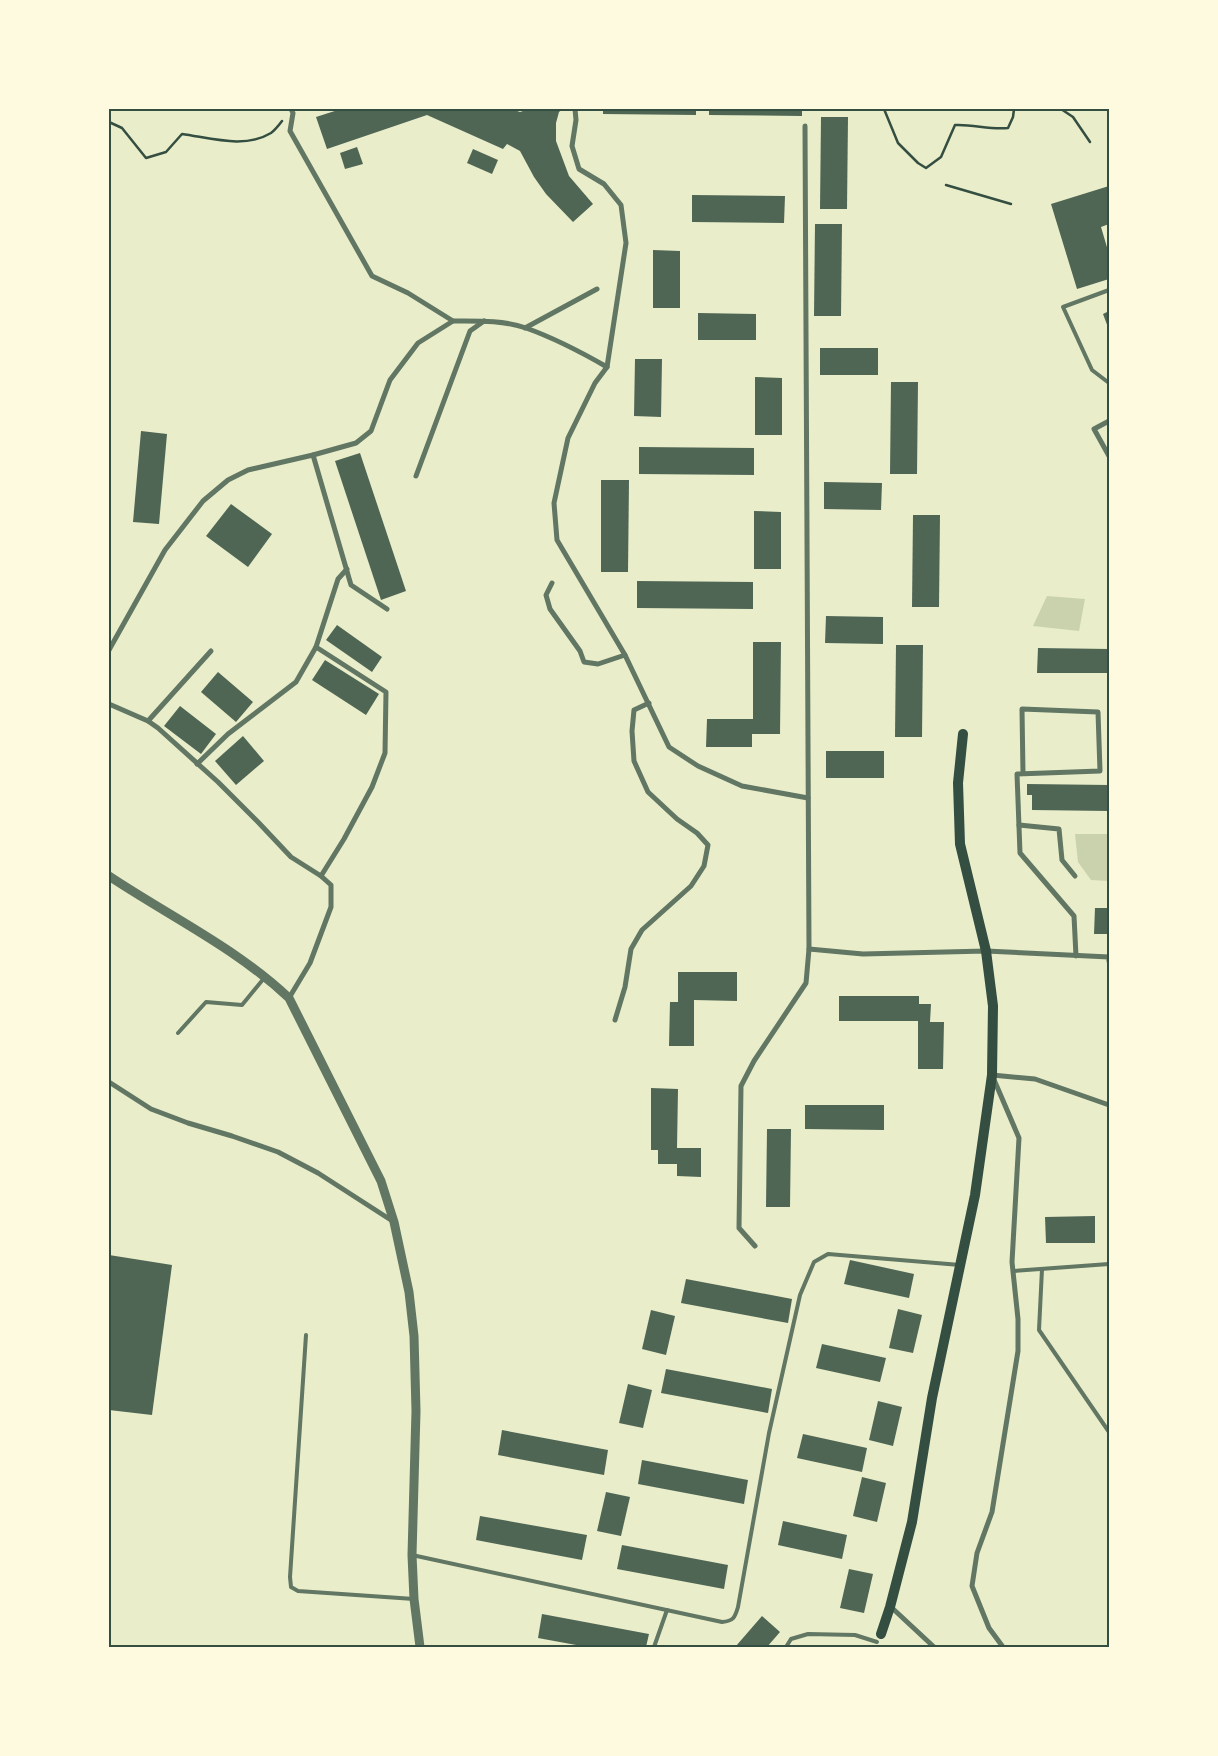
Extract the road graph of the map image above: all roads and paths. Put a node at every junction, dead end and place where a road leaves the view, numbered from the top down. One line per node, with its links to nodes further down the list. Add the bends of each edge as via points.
1 (291, 109): 14 (street, via 290,131 372,276 408,293)
2 (575, 109): 17 (street, via 572,146 579,169 604,184 621,205 626,243)
3 (884, 109): 4 (path, via 898,143 926,168 941,157 955,124 1008,128)
4 (1014, 109)
5 (1061, 109): 9 (path, via 1073,117)
6 (286, 115): 7 (path, via 273,132 257,138 236,142 182,134 166,152 146,158 122,128)
7 (109, 122)
8 (805, 126): 38 (street)
9 (1090, 142)
10 (946, 185): 11 (path)
11 (1011, 204)
12 (597, 289): 16 (street)
13 (1109, 290): 18 (lane, via 1063,307 1092,370)
14 (453, 321): 15 (street); 20 (street, via 418,343 390,380 371,431 356,443)
15 (484, 321): 16 (street); 22 (street, via 470,331)
16 (525, 328): 17 (street, via 579,351)
17 (607, 368): 31 (street, via 595,383 568,438 554,503 557,540)
18 (1109, 383)
19 (1109, 421): 21 (street, via 1094,429)
20 (313, 455): 25 (street); 29 (street, via 248,470 228,480 203,501 164,550)
21 (1109, 456)
22 (416, 476)
23 (1109, 501): 24 (path)
24 (1109, 516)
25 (347, 569): 27 (street, via 351,586); 28 (street, via 338,579)
26 (552, 583): 31 (street, via 546,595 550,610 580,651 584,662 598,664)
27 (387, 610)
28 (316, 647): 36 (street, via 296,682 228,734); 41 (street, via 386,692 387,704 385,753 372,787)
29 (109, 650)
30 (211, 651): 34 (street)
31 (625, 655): 32 (street)
32 (649, 703): 38 (street, via 669,746 698,766 742,786); 49 (street, via 634,710 634,761 648,792 708,845 704,866 691,886 642,930 632,949)
33 (109, 704): 34 (street)
34 (148, 721): 36 (street)
35 (963, 734): 44 (main road, via 958,783 960,844)
36 (197, 764): 41 (street, via 291,857)
37 (1023, 774): 37 (street, via 1100,770 1098,712 1022,709); 39 (street, via 1018,774)
38 (808, 798): 43 (street)
39 (1019, 824): 42 (street, via 1059,829 1062,860); 45 (street, via 1020,853 1074,916)
40 (109, 876): 47 (street)
41 (321, 876): 48 (street, via 331,885 331,907 310,963)
42 (1075, 876)
43 (809, 949): 44 (street, via 863,954); 55 (street, via 806,983 741,1086 739,1228)
44 (986, 951): 45 (street); 51 (main road, via 993,1006)
45 (1076, 956): 46 (street, via 1109,957)
46 (1109, 961)
47 (265, 977): 48 (street); 50 (lane, via 242,1006 206,1002)
48 (289, 998): 54 (street, via 381,1181)
49 (615, 1020)
50 (178, 1033)
51 (992, 1075): 53 (street, via 1036,1079); 57 (main road, via 975,1195); 59 (street, via 1019,1138)
52 (109, 1082): 54 (street, via 151,1109 278,1152 318,1173)
53 (1109, 1105)
54 (394, 1222): 62 (street, via 409,1292 414,1336 416,1411)
55 (755, 1246)
56 (1109, 1264): 58 (lane)
57 (961, 1265): 64 (main road, via 932,1398 912,1522); 65 (lane, via 828,1254 814,1262 800,1295 768,1433 735,1618 722,1622)
58 (1042, 1269): 59 (lane); 61 (lane, via 1039,1330)
59 (1013, 1271): 71 (street, via 1018,1351 992,1512 977,1553 972,1586 989,1628)
60 (306, 1335): 63 (lane, via 291,1587 298,1591)
61 (1109, 1432)
62 (412, 1554): 63 (street); 65 (lane)
63 (414, 1599): 67 (street)
64 (890, 1607): 66 (main road); 70 (street)
65 (667, 1610): 68 (lane)
66 (879, 1638): 69 (lane, via 855,1634 808,1634 791,1639)
67 (420, 1647)
68 (654, 1647)
69 (786, 1647)
70 (934, 1647)
71 (1003, 1647)

